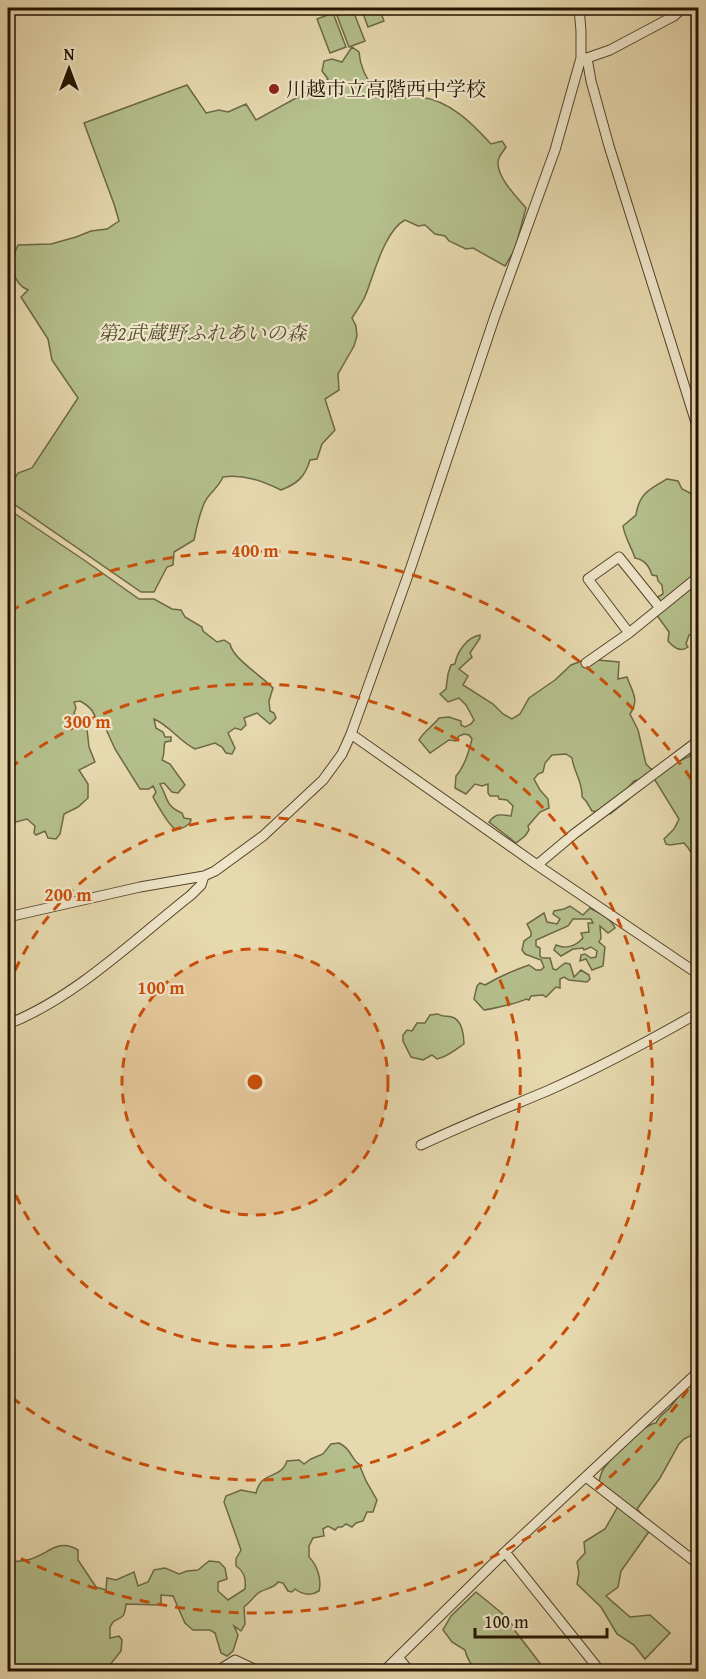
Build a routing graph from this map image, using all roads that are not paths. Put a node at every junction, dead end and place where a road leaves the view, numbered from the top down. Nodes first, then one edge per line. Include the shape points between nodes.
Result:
1 (579, 8) edge
2 (683, 8) edge
3 (584, 58) junction
4 (699, 429) edge
5 (699, 577) edge
6 (660, 608) junction
7 (629, 633) junction
8 (586, 663) dead end
9 (351, 734) junction
10 (699, 741) edge
11 (537, 865) junction
12 (204, 876) junction
13 (8, 917) edge
14 (699, 974) edge
15 (699, 1013) edge
16 (8, 1024) edge
17 (421, 1145) dead end
18 (699, 1372) edge
19 (586, 1477) junction
20 (505, 1552) junction
21 (699, 1564) edge
22 (398, 1657) junction
23 (216, 1671) edge
24 (253, 1671) edge
25 (383, 1671) edge
26 (410, 1671) edge
27 (602, 1671) edge

1 - 3 street
2 - 3 street via 610,50
3 - 4 street
3 - 9 street
5 - 6 street
6 - 7 street
6 - 7 street via 619,557 588,579
7 - 8 street
9 - 11 street
9 - 12 street via 323,780 263,836
10 - 11 street
11 - 14 street
12 - 13 street
12 - 16 street via 191,895 101,966 46,1005
15 - 17 street via 549,1090
18 - 19 street
19 - 20 street
19 - 21 street
20 - 22 street
20 - 27 street
22 - 25 street
22 - 26 street
23 - 24 street via 234,1660

